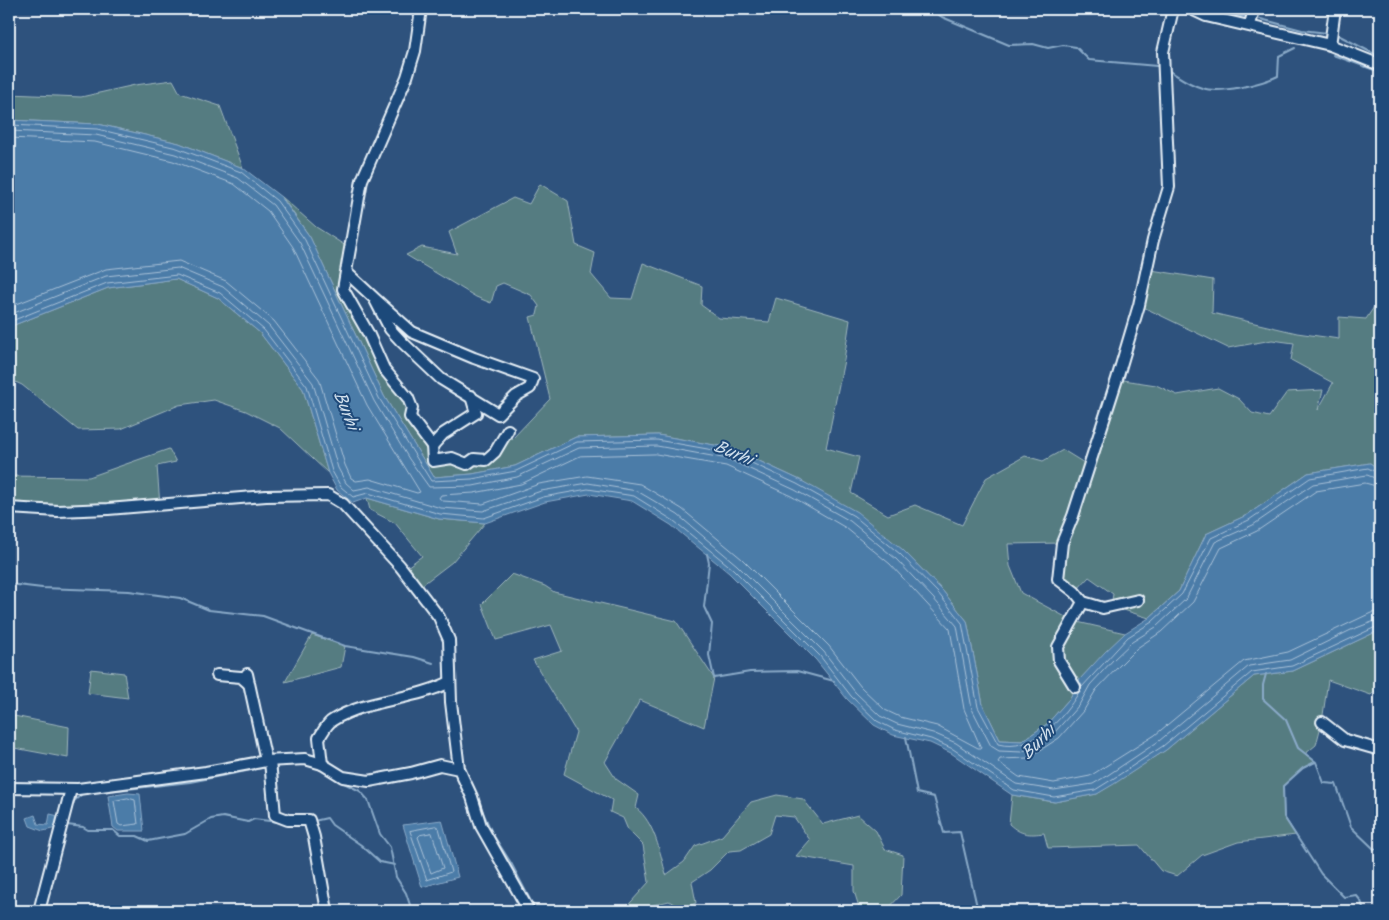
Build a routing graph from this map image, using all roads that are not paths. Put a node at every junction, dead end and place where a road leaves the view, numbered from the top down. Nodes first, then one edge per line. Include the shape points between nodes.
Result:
1 (421, 9) edge
2 (1173, 9) edge
3 (1191, 9) edge
4 (1254, 9) edge
5 (1335, 9) edge
6 (1250, 25) junction
7 (1330, 45) junction
8 (1380, 65) edge
9 (347, 273) junction
10 (374, 298) junction
11 (471, 396) junction
12 (508, 430) dead end
13 (432, 446) junction
14 (9, 508) edge
15 (1138, 600) dead end
16 (1083, 602) junction
17 (217, 674) dead end
18 (450, 682) junction
19 (1075, 687) dead end
20 (1322, 722) dead end
21 (1380, 750) edge
22 (268, 761) junction
23 (322, 764) junction
24 (459, 769) junction
25 (9, 788) edge
26 (71, 789) junction
27 (39, 911) edge
28 (327, 911) edge
29 (529, 911) edge

1 - 9 street via 415,51 407,77 362,180
2 - 16 street via 1163,52 1169,187 1117,379 1062,542 1058,579
3 - 6 street via 1206,16
4 - 6 street
5 - 7 street
6 - 7 street
7 - 8 street
9 - 10 street
9 - 13 street via 343,289 384,369 408,398 412,408 410,417
10 - 11 street via 390,329 402,342 441,379
10 - 11 street via 412,332 533,379 530,388 516,396 498,414
11 - 13 street via 476,413 443,434
12 - 13 street via 495,452 486,460 474,459 467,464 452,458 433,461
14 - 18 street via 58,511 266,496 328,496 358,517 434,609 449,640
15 - 16 street via 1103,608
16 - 19 street via 1058,647 1059,661
17 - 22 street via 248,679
18 - 23 street via 434,690 360,709 332,720 319,738
18 - 24 street
20 - 21 street via 1345,740
22 - 23 street via 305,759
22 - 26 street
22 - 28 street via 275,815 288,820 309,820
23 - 24 street via 343,777 369,781 440,765
24 - 29 street via 482,826
25 - 26 street
26 - 27 street

